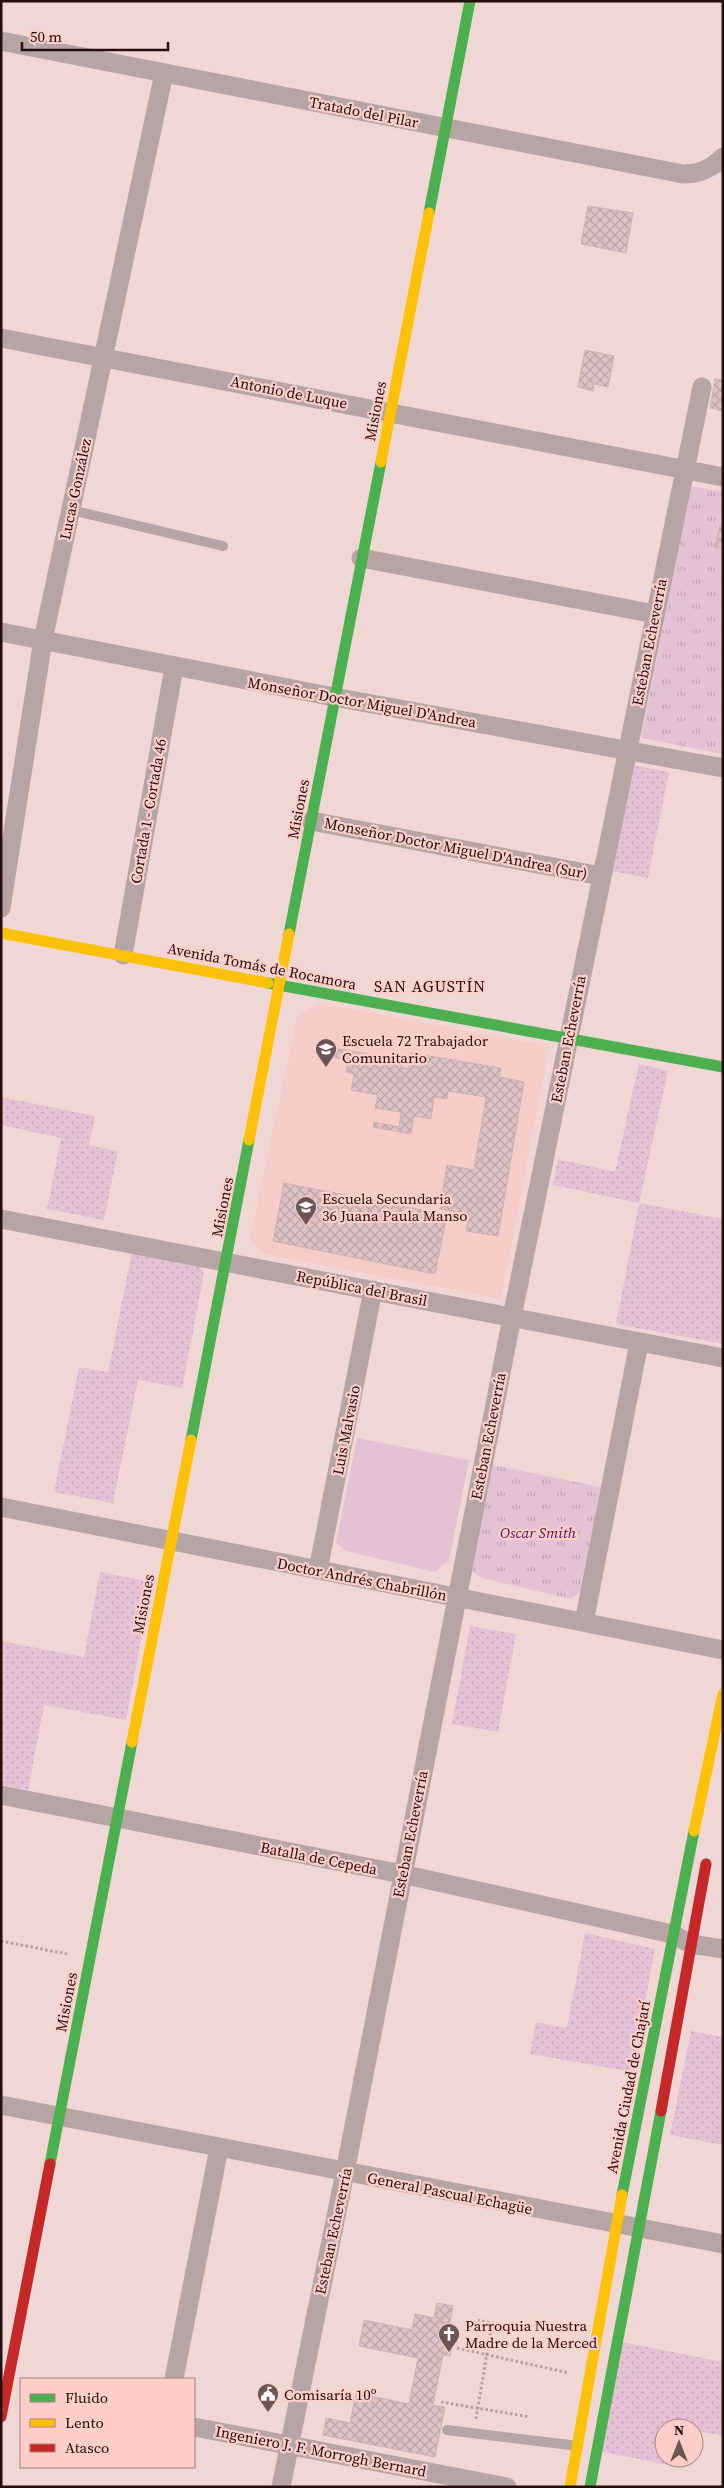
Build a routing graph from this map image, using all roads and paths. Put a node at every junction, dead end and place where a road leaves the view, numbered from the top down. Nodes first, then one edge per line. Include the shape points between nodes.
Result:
1 (470, 1) edge
2 (1, 41) edge
3 (164, 73) junction
4 (445, 128) junction
5 (723, 157) edge
6 (1, 338) edge
7 (103, 356) junction
8 (702, 387) dead end
9 (390, 412) junction
10 (684, 469) junction
11 (723, 477) edge
12 (70, 510) junction
13 (223, 546) dead end
14 (361, 558) junction
15 (655, 614) junction
16 (1, 632) edge
17 (43, 640) junction
18 (174, 667) junction
19 (334, 698) junction
20 (628, 750) junction
21 (723, 768) edge
22 (311, 820) junction
23 (601, 876) junction
24 (1, 908) edge
25 (1, 933) edge
26 (123, 955) junction
27 (279, 984) junction
28 (568, 1040) junction
29 (723, 1066) edge
30 (1, 1219) edge
31 (227, 1261) junction
32 (373, 1290) junction
33 (512, 1317) junction
34 (639, 1343) junction
35 (723, 1358) edge
36 (1, 1507) edge
37 (171, 1542) junction
38 (318, 1570) junction
39 (456, 1597) junction
40 (584, 1622) junction
41 (723, 1650) edge
42 (723, 1694) edge
43 (1, 1795) edge
44 (116, 1818) junction
45 (709, 1849) dead end
46 (402, 1874) junction
47 (672, 1934) junction
48 (1, 1941) edge
49 (691, 1944) junction
50 (723, 1949) edge
51 (90, 1958) junction
52 (1, 2105) edge
53 (59, 2116) junction
54 (219, 2148) junction
55 (345, 2172) junction
56 (616, 2225) junction
57 (640, 2230) junction
58 (723, 2244) edge
59 (478, 2320) dead end
60 (457, 2348) dead end
61 (487, 2354) junction
62 (174, 2378) edge
63 (592, 2378) junction
64 (14, 2389) edge
65 (441, 2402) dead end
66 (478, 2408) junction
67 (1, 2417) edge
68 (530, 2417) dead end
69 (195, 2427) edge
70 (447, 2430) dead end
71 (474, 2433) junction
72 (289, 2445) junction
73 (578, 2446) junction
74 (281, 2487) edge
75 (507, 2487) edge
76 (570, 2487) edge
77 (590, 2487) edge

1 - 4 street, Misiones
2 - 3 street, Tratado del Pilar
3 - 4 street, Tratado del Pilar
3 - 7 street, Lucas González
4 - 5 street, Tratado del Pilar via 683,174 699,174
4 - 9 street, Misiones
6 - 7 street, Antonio de Luque
7 - 9 street, Antonio de Luque
7 - 12 street, Lucas González
8 - 10 street, Esteban Echeverría
9 - 10 street, Antonio de Luque
9 - 14 street, Misiones
10 - 11 street, Antonio de Luque
10 - 15 street, Esteban Echeverría
12 - 13 lane
12 - 17 street, Lucas González
14 - 15 street
14 - 19 street, Misiones
15 - 20 street, Esteban Echeverría
16 - 17 street, Monseñor Doctor Miguel D'Andrea
17 - 18 street, Monseñor Doctor Miguel D'Andrea
17 - 24 street, Lucas González
18 - 19 street, Monseñor Doctor Miguel D'Andrea
18 - 26 street, Cortada 1 - Cortada 46
19 - 20 street, Monseñor Doctor Miguel D'Andrea
19 - 22 street, Misiones
20 - 21 street, Monseñor Doctor Miguel D'Andrea
20 - 23 street, Esteban Echeverría
22 - 23 street, Monseñor Doctor Miguel D'Andrea (Sur)
22 - 27 street, Misiones
23 - 28 street, Esteban Echeverría
25 - 26 street, Avenida Tomás de Rocamora
26 - 27 street, Avenida Tomás de Rocamora
27 - 28 street, Avenida Tomás de Rocamora
27 - 31 street, Misiones
28 - 29 street, Avenida Tomás de Rocamora
28 - 33 street, Esteban Echeverría
30 - 31 street, República del Brasil
31 - 32 street, República del Brasil
31 - 37 street, Misiones
32 - 33 street, República del Brasil
32 - 38 street, Luis Malvasio
33 - 34 street, República del Brasil
33 - 39 street, Esteban Echeverría
34 - 35 street, República del Brasil
34 - 40 street
36 - 37 street, Doctor Andrés Chabrillón
37 - 38 street, Doctor Andrés Chabrillón
37 - 44 street, Misiones
38 - 39 street, Doctor Andrés Chabrillón
39 - 40 street, Doctor Andrés Chabrillón
39 - 46 street, Esteban Echeverría
40 - 41 street, Doctor Andrés Chabrillón
42 - 47 street, Avenida Ciudad de Chajarí
43 - 44 street, Batalla de Cepeda
44 - 46 street, Batalla de Cepeda
44 - 51 street, Misiones
45 - 49 street
46 - 47 street, Batalla de Cepeda
46 - 55 street, Esteban Echeverría
47 - 49 street, Batalla de Cepeda
47 - 56 street, Avenida Ciudad de Chajarí
48 - 51 path
49 - 50 street, Batalla de Cepeda
49 - 57 street
51 - 53 street, Misiones
52 - 53 street, General Pascual Echagüe
53 - 54 street, General Pascual Echagüe
53 - 64 street, Misiones
54 - 55 street, General Pascual Echagüe
54 - 62 street
55 - 56 street, General Pascual Echagüe
55 - 72 street, Esteban Echeverría
56 - 57 street, General Pascual Echagüe
56 - 63 street, Avenida Ciudad de Chajarí
57 - 58 street, General Pascual Echagüe
57 - 77 street
59 - 61 path via 492,2323
60 - 61 path
61 - 63 path
61 - 66 path
63 - 73 street, Avenida Ciudad de Chajarí
64 - 67 street, Misiones
65 - 66 path
66 - 68 path
66 - 71 path
69 - 72 street, Ingeniero J. F. Morrogh Bernard
70 - 71 lane
71 - 73 lane
72 - 74 street, Esteban Echeverría
72 - 75 street, Ingeniero J. F. Morrogh Bernard
73 - 76 street, Avenida Ciudad de Chajarí

